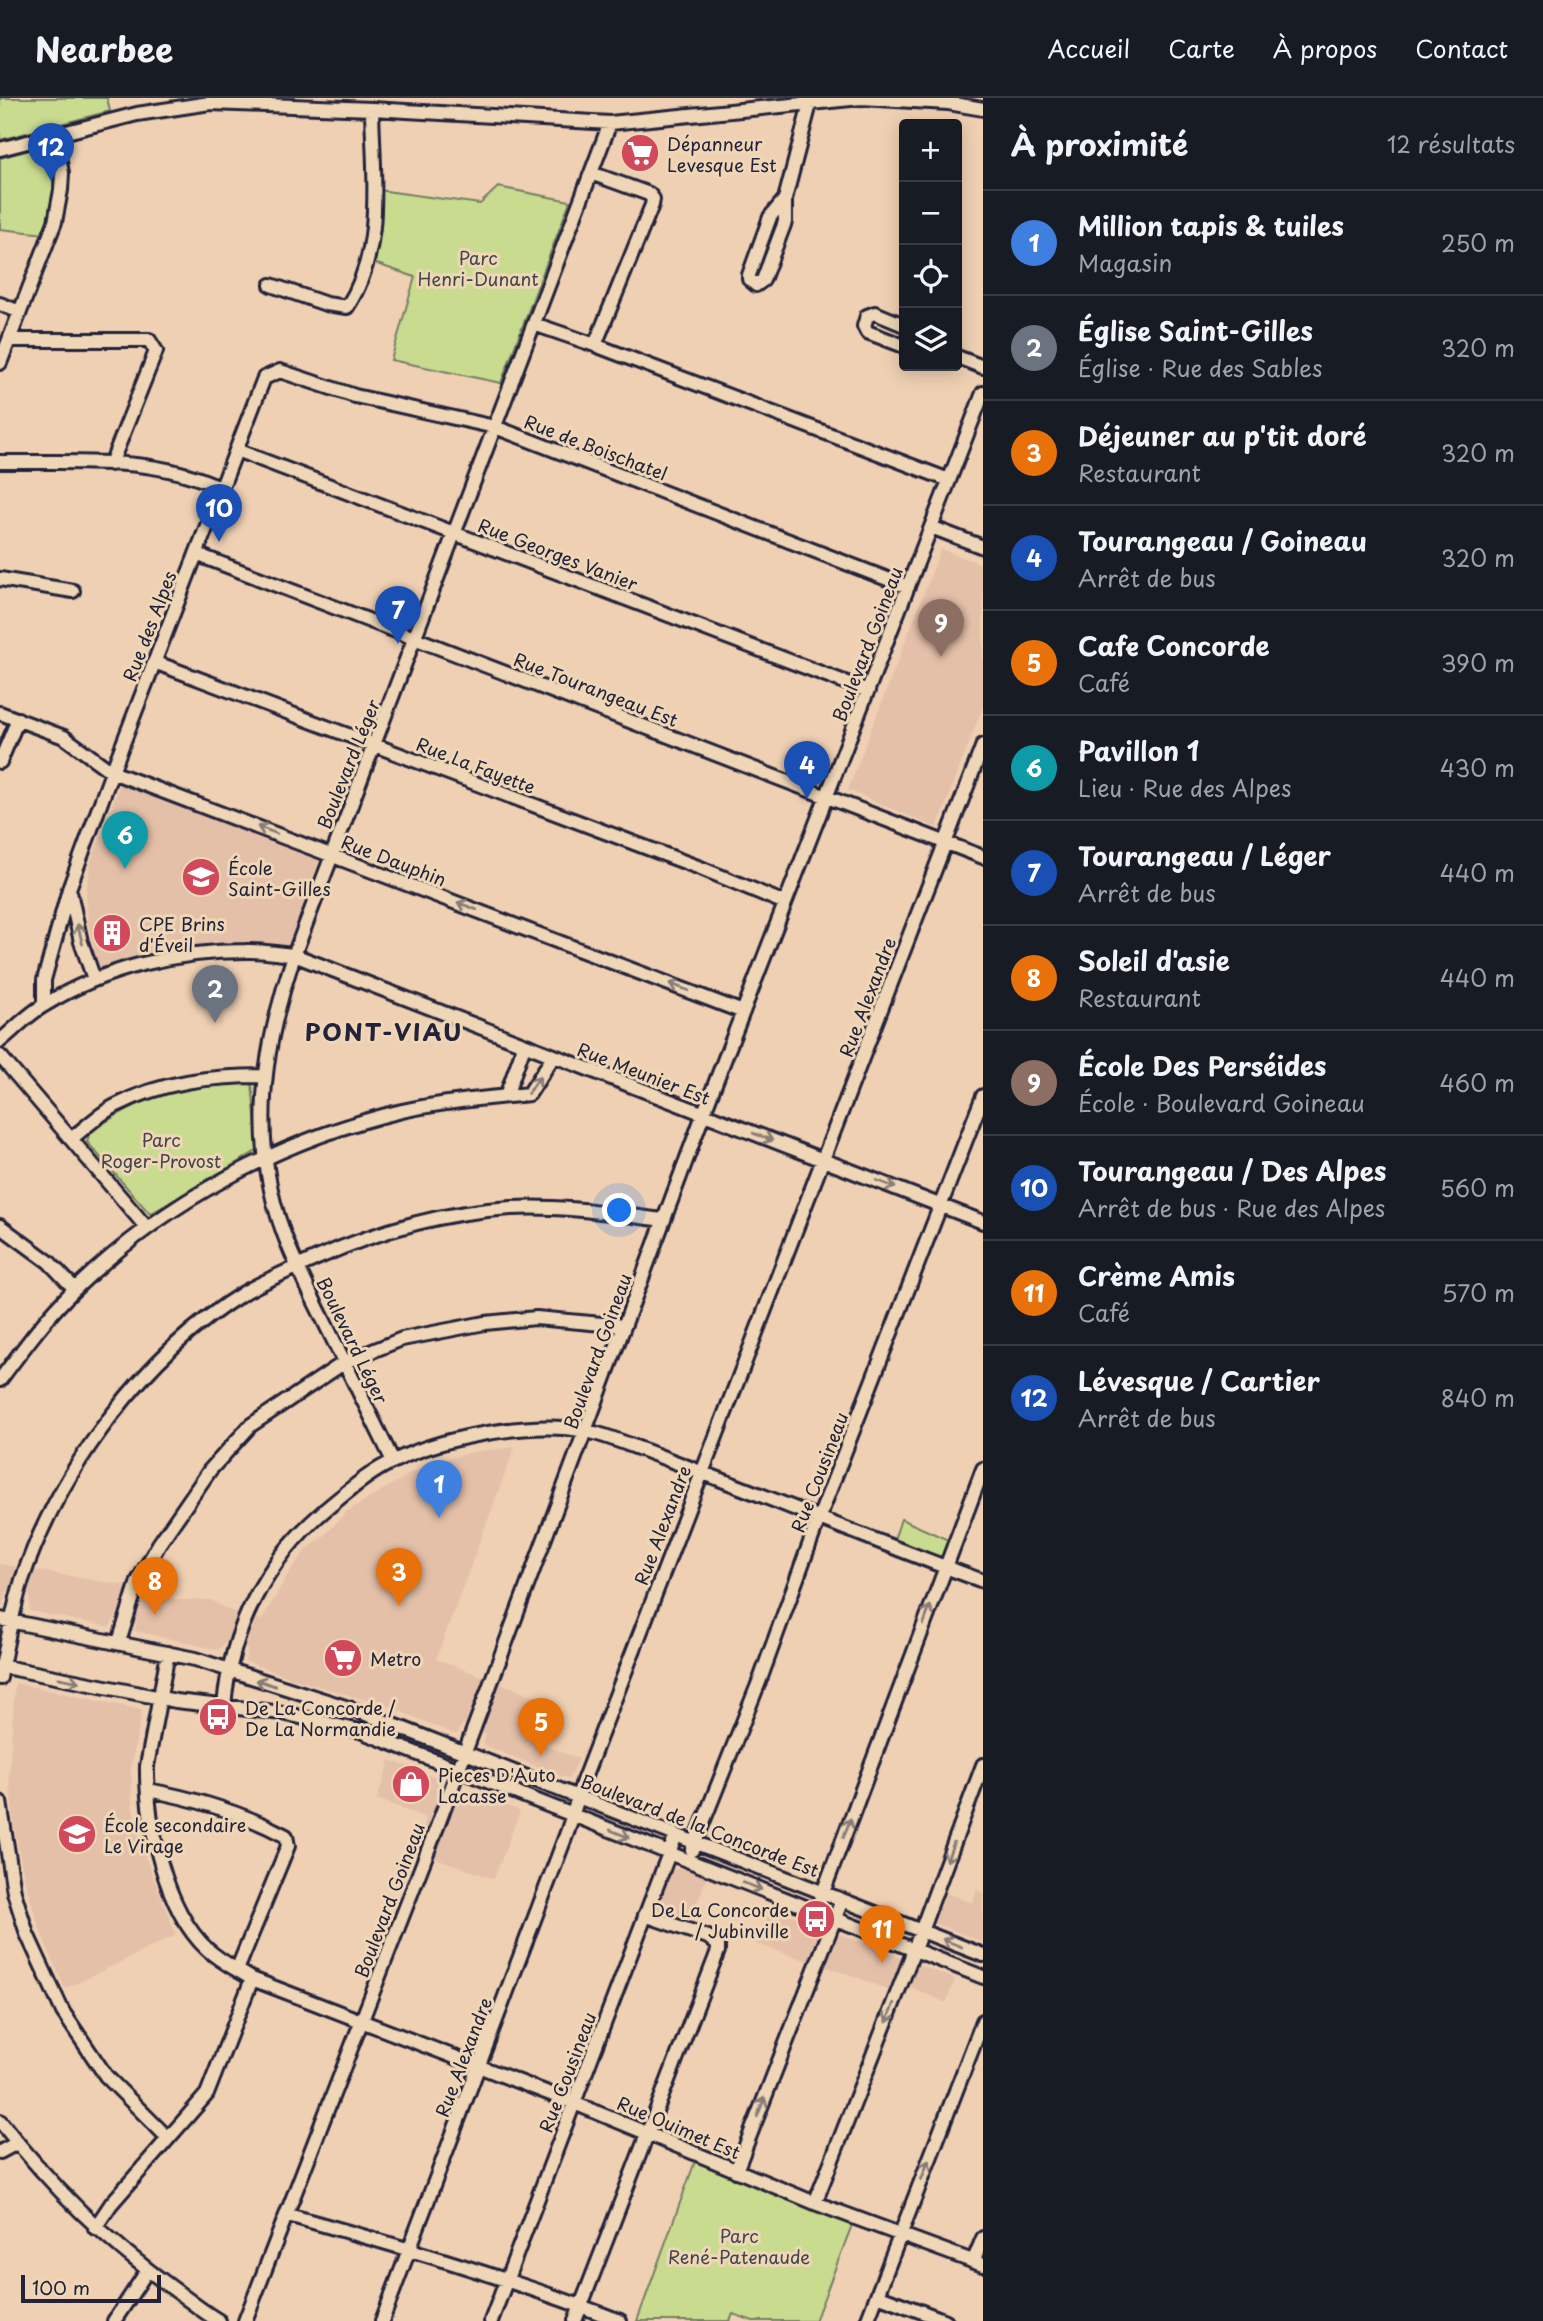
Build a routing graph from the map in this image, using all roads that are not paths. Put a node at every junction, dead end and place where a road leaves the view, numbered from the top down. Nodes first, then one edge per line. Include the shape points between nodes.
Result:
1 (810, 104) junction
2 (372, 109) junction
3 (983, 109) edge
4 (610, 123) junction
5 (55, 135) junction
6 (0, 149) edge
7 (592, 173) junction
8 (785, 199) junction
9 (271, 285) dead end
10 (0, 304) edge
11 (20, 312) junction
12 (899, 323) edge
13 (534, 324) junction
14 (9, 340) junction
15 (899, 344) edge
16 (595, 345) junction
17 (962, 359) edge
18 (0, 363) edge
19 (983, 367) edge
20 (264, 378) joint
21 (983, 393) edge
22 (495, 427) junction
23 (236, 450) junction
24 (0, 461) edge
25 (111, 464) junction
26 (949, 480) junction
27 (221, 488) junction
28 (931, 527) junction
29 (455, 534) junction
30 (983, 547) edge
31 (196, 554) junction
32 (0, 579) edge
33 (908, 587) junction
34 (73, 592) dead end
35 (415, 639) junction
36 (154, 662) junction
37 (868, 691) junction
38 (0, 713) edge
39 (18, 719) junction
40 (375, 746) junction
41 (983, 746) edge
42 (0, 762) edge
43 (112, 772) junction
44 (827, 797) junction
45 (946, 843) junction
46 (331, 855) junction
47 (983, 857) edge
48 (69, 889) junction
49 (785, 904) junction
50 (294, 955) junction
51 (93, 979) junction
52 (44, 1004) junction
53 (743, 1012) junction
54 (0, 1041) edge
55 (524, 1046) junction
56 (0, 1056) edge
57 (553, 1057) junction
58 (265, 1076) junction
59 (506, 1096) junction
60 (983, 1096) edge
61 (704, 1115) junction
62 (71, 1139) junction
63 (267, 1158) junction
64 (822, 1160) junction
65 (940, 1205) junction
66 (664, 1220) junction
67 (983, 1222) edge
68 (0, 1226) edge
69 (147, 1228) junction
70 (297, 1267) junction
71 (75, 1289) junction
72 (624, 1326) junction
73 (5, 1363) edge
74 (345, 1363) junction
75 (0, 1380) edge
76 (586, 1431) junction
77 (393, 1461) junction
78 (983, 1469) edge
79 (701, 1472) junction
80 (819, 1518) junction
81 (945, 1567) junction
82 (983, 1581) edge
83 (5, 1620) edge
84 (119, 1642) junction
85 (168, 1653) junction
86 (1, 1670) edge
87 (229, 1670) junction
88 (159, 1698) junction
89 (224, 1707) junction
90 (464, 1752) junction
91 (983, 1765) edge
92 (458, 1770) junction
93 (148, 1790) junction
94 (578, 1796) junction
95 (0, 1802) edge
96 (573, 1815) junction
97 (676, 1835) junction
98 (695, 1842) junction
99 (668, 1853) junction
100 (688, 1861) junction
101 (823, 1892) junction
102 (842, 1900) junction
103 (816, 1911) junction
104 (645, 1915) junction
105 (834, 1918) junction
106 (921, 1930) junction
107 (914, 1950) junction
108 (983, 1955) edge
109 (237, 1970) junction
110 (983, 1977) edge
111 (252, 1979) junction
112 (361, 2021) junction
113 (983, 2021) edge
114 (478, 2066) junction
115 (574, 2103) junction
116 (0, 2121) edge
117 (648, 2133) junction
118 (167, 2138) junction
119 (17, 2143) junction
120 (0, 2152) edge
121 (736, 2171) junction
122 (815, 2203) junction
123 (288, 2215) junction
124 (95, 2228) junction
125 (901, 2234) junction
126 (983, 2238) edge
127 (409, 2248) junction
128 (978, 2264) edge
129 (148, 2271) junction
130 (506, 2281) junction
131 (877, 2295) junction
132 (580, 2305) junction
133 (114, 2321) edge
134 (219, 2321) edge
135 (245, 2321) edge
136 (382, 2321) edge
137 (491, 2321) edge
138 (575, 2321) edge
139 (620, 2321) edge
140 (867, 2321) edge
141 (946, 2321) edge

1 - 3 street via 883,99
1 - 4 street
1 - 8 street
2 - 4 street
2 - 5 street via 210,103 148,112
2 - 9 street via 371,246 356,294 347,307
4 - 7 street, Boulevard Léger
5 - 6 street
5 - 11 street via 62,173 55,222
7 - 13 street, Boulevard Léger
7 - 16 street via 653,199
8 - 8 street via 770,217 749,275 756,285 763,280 785,222
10 - 11 street
11 - 14 street
12 - 15 street via 875,313 867,316 864,326 867,332
13 - 16 street
13 - 22 street, Boulevard Léger
14 - 18 street
14 - 25 street via 149,340 156,351
16 - 26 street
17 - 19 street
20 - 22 street, Rue de Boischatel via 280,371 355,396
20 - 23 street, Rue des Alpes
21 - 26 street, Boulevard Goineau
22 - 29 street, Boulevard Léger
22 - 33 street, Rue de Boischatel
23 - 27 street, Rue des Alpes
23 - 29 street, Rue Georges Vanier
24 - 25 street
25 - 27 street via 176,470
26 - 28 street, Boulevard Goineau
27 - 31 street, Rue des Alpes
28 - 30 street
28 - 33 street, Boulevard Goineau
29 - 35 street, Boulevard Léger
29 - 37 street, Rue Georges Vanier
31 - 35 street, Rue Tourangeau Est
31 - 36 street, Rue des Alpes
32 - 34 street
33 - 37 street, Boulevard Goineau
35 - 40 street, Boulevard Léger
35 - 44 street, Rue Tourangeau Est
36 - 40 street, Rue La Fayette
36 - 43 street, Rue des Alpes
37 - 44 street, Boulevard Goineau
38 - 39 street, Rue Dauphin
39 - 42 street
39 - 43 street, Rue Dauphin via 64,737
40 - 46 street, Boulevard Léger
40 - 49 street, Rue La Fayette
41 - 45 street, Rue Alexandre
46 -> 43 street, Rue Dauphin
43 - 48 street, Rue des Alpes
44 - 45 street, Rue Tourangeau Est
44 - 49 street, Boulevard Goineau
45 - 47 street, Rue Tourangeau Est
45 - 64 street, Rue Alexandre
46 - 50 street, Boulevard Léger
53 -> 46 street, Rue Dauphin
51 -> 48 street
48 - 52 street, Rue des Alpes via 44,980
49 - 53 street, Boulevard Goineau
50 - 51 street, Rue Meunier Est via 248,950 197,953
50 - 55 street, Rue Meunier Est
50 - 58 street, Boulevard Léger via 271,1035
51 - 52 street, Rue Meunier Est
52 - 54 street, Rue Meunier Est
53 - 61 street, Boulevard Goineau
55 - 57 street, Rue Meunier Est
55 - 59 street
56 - 62 street
59 -> 57 street via 529,1094
57 - 61 street, Rue Meunier Est
58 - 62 street via 219,1076 148,1092 113,1107
58 - 63 street, Boulevard Léger
59 - 63 street via 366,1120
60 - 65 street, Rue Cousineau
61 -> 64 street, Rue Meunier Est
61 - 66 street, Boulevard Goineau
62 - 69 street
63 - 69 street via 204,1190
63 - 70 street, Boulevard Léger via 270,1189
64 -> 65 street, Rue Meunier Est
64 - 79 street, Rue Alexandre
65 - 67 street, Rue Meunier Est
65 - 80 street, Rue Cousineau
66 - 70 street via 556,1208 444,1216 357,1241
66 - 72 street, Boulevard Goineau
68 - 71 street via 49,1262
69 - 71 street
70 - 74 street, Boulevard Léger
70 - 83 street via 246,1292 209,1318 157,1363 120,1404 93,1439 43,1529
71 - 73 street
72 - 74 street via 536,1318 485,1323 402,1339
72 - 76 street, Boulevard Goineau
73 - 75 street
74 - 77 street, Boulevard Léger
74 - 84 street via 251,1424 209,1470 138,1581
76 - 77 street via 550,1428 470,1436
76 - 79 street
76 - 90 street, Boulevard Goineau
77 - 87 street via 340,1498 282,1554 259,1587
78 - 81 street
79 - 80 street
79 - 94 street, Rue Alexandre
80 - 81 street
80 - 98 street, Rue Cousineau
81 - 82 street
101 -> 81 street
83 - 84 street, Boulevard de la Concorde Est
83 - 86 street
84 - 85 street, Boulevard de la Concorde Est
85 - 87 street, Boulevard de la Concorde Est
85 - 88 street, Rue Ouimet Est
86 -> 88 street, Boulevard de la Concorde Est
87 - 89 street
90 -> 87 street, Boulevard de la Concorde Est via 366,1714
88 - 89 street, Boulevard de la Concorde Est
88 - 93 street, Rue Ouimet Est via 149,1751
89 - 92 street, Boulevard de la Concorde Est via 330,1723
90 - 92 street, Boulevard Goineau
90 - 94 street, Boulevard de la Concorde Est
91 -> 106 street
92 - 96 street, Boulevard de la Concorde Est
92 - 112 street, Boulevard Goineau
93 - 109 street, Rue Ouimet Est via 157,1848 179,1911 204,1947
93 - 109 street via 207,1804 286,1836 288,1846
94 - 96 street, Rue Alexandre
94 - 97 street, Boulevard de la Concorde Est
95 - 118 street via 14,1892 27,1934 63,2012 106,2076
96 -> 99 street, Boulevard de la Concorde Est
96 - 114 street, Rue Alexandre
97 - 98 street, Boulevard de la Concorde Est
97 - 99 street, Rue Cousineau
98 - 100 street, Rue Cousineau
98 - 101 street, Boulevard de la Concorde Est
99 - 100 street, Boulevard de la Concorde Est
99 - 104 street, Rue Cousineau
100 -> 103 street, Boulevard de la Concorde Est
101 - 102 street, Boulevard de la Concorde Est
101 - 103 street
102 - 105 street
102 - 106 street, Boulevard de la Concorde Est
103 - 105 street, Boulevard de la Concorde Est
104 - 115 street, Rue Cousineau
104 - 117 street via 708,1937 718,1945
105 - 107 street, Boulevard de la Concorde Est
121 -> 105 street
106 - 107 street
108 -> 106 street, Boulevard de la Concorde Est
107 - 110 street, Boulevard de la Concorde Est
107 -> 122 street
109 - 111 street, Rue Ouimet Est
111 - 112 street, Rue Ouimet Est
111 - 118 street via 207,2094
112 - 114 street, Rue Ouimet Est
112 - 123 street, Boulevard Goineau
125 -> 113 street
114 - 115 street, Rue Ouimet Est
114 - 127 street, Rue Alexandre
115 - 117 street, Rue Ouimet Est
115 - 130 street, Rue Cousineau
116 - 119 street
117 - 121 street, Rue Ouimet Est
117 - 132 street
118 - 124 street
119 - 120 street
119 - 124 street
121 - 122 street, Rue Ouimet Est
122 - 125 street, Rue Ouimet Est
123 - 127 street
123 - 135 street, Boulevard Goineau
124 - 129 street
125 - 128 street, Rue Ouimet Est
125 - 131 street
126 - 128 street
127 - 130 street
127 - 136 street, Rue Alexandre
129 - 133 street
129 - 134 street
130 - 132 street
130 - 137 street, Rue Cousineau
131 - 140 street
131 - 141 street
132 - 138 street
132 - 139 street

